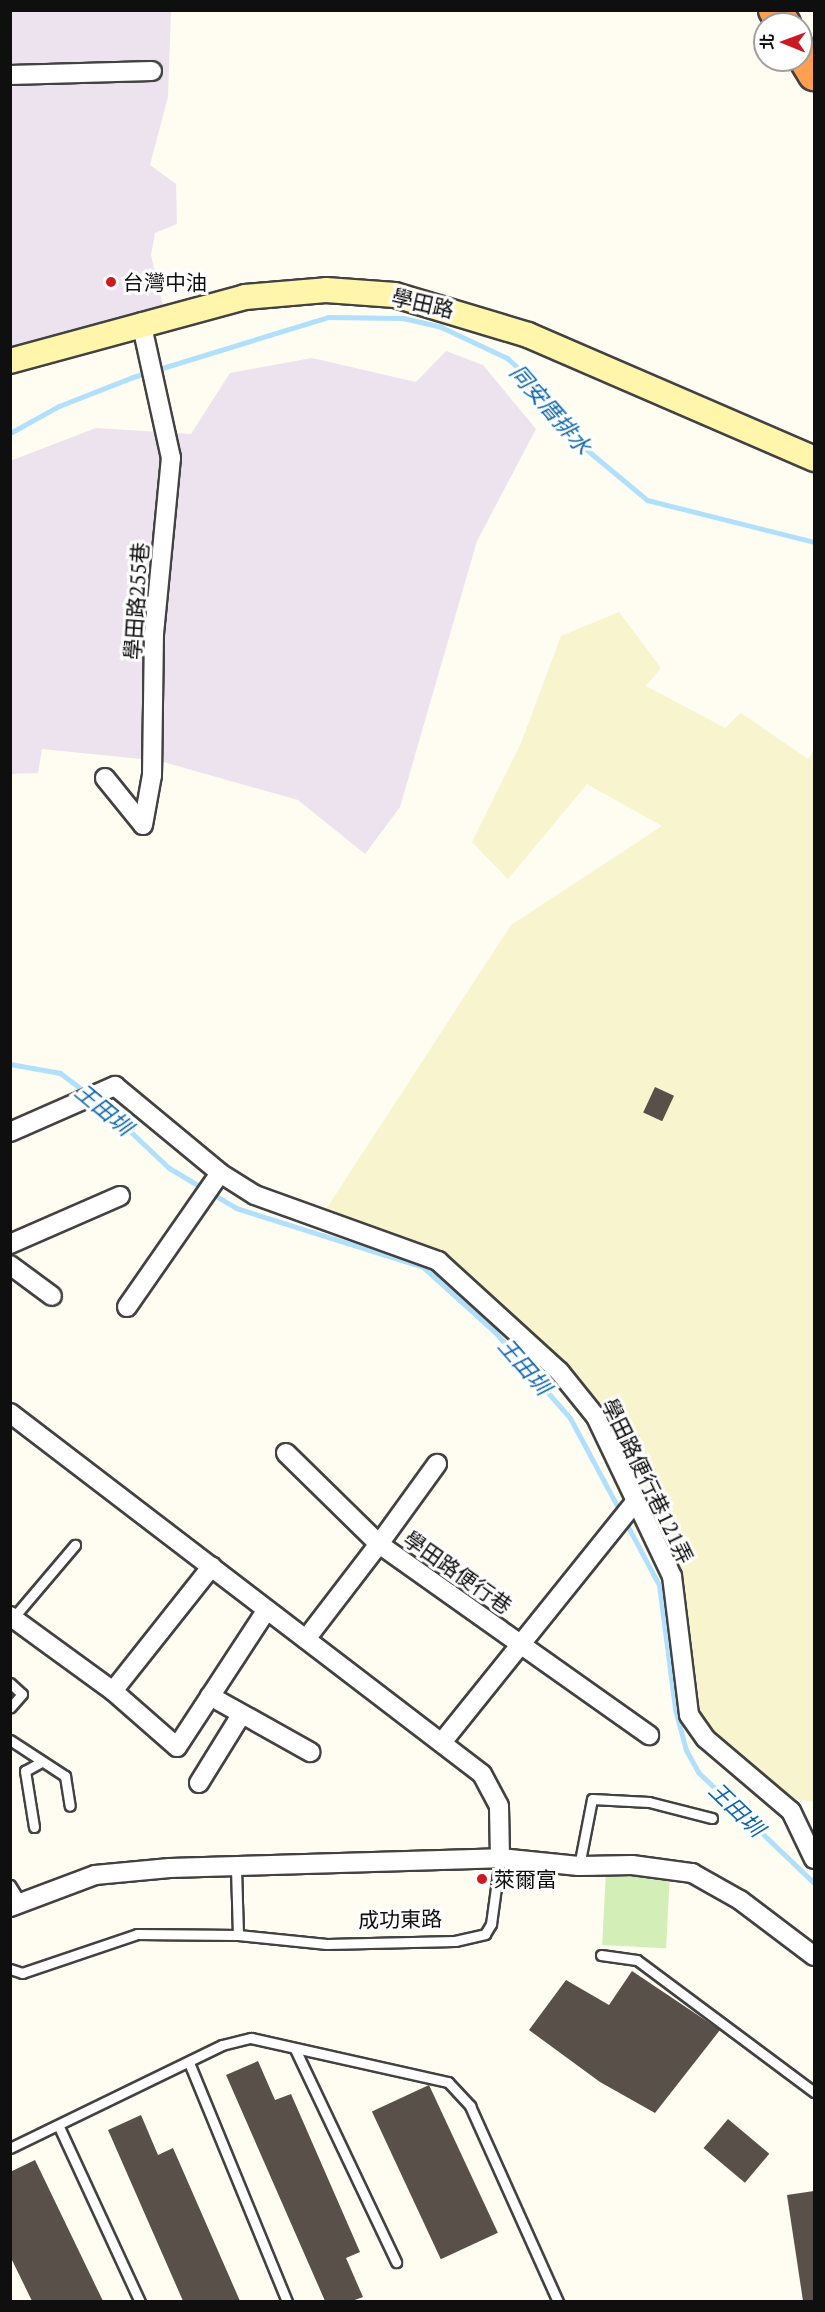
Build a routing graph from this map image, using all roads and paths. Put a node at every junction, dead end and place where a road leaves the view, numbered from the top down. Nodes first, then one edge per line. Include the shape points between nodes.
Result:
1 (152, 71) dead end
2 (10, 75) edge
3 (141, 322) junction
4 (10, 361) edge
5 (814, 459) edge
6 (105, 778) dead end
7 (10, 1132) edge
8 (220, 1173) junction
9 (120, 1196) dead end
10 (10, 1244) edge
11 (10, 1265) edge
12 (52, 1296) dead end
13 (127, 1307) dead end
14 (10, 1413) edge
15 (286, 1453) dead end
16 (437, 1464) dead end
17 (636, 1501) junction
18 (379, 1544) junction
19 (75, 1545) dead end
20 (212, 1566) junction
21 (266, 1611) junction
22 (12, 1617) edge
23 (306, 1639) junction
24 (521, 1644) junction
25 (10, 1683) edge
26 (113, 1691) junction
27 (210, 1696) junction
28 (10, 1708) edge
29 (241, 1715) junction
30 (649, 1735) dead end
31 (10, 1740) edge
32 (443, 1741) junction
33 (310, 1752) dead end
34 (40, 1762) junction
35 (199, 1784) dead end
36 (70, 1806) dead end
37 (712, 1818) dead end
38 (34, 1827) dead end
39 (500, 1857) junction
40 (814, 1860) edge
41 (579, 1866) junction
42 (236, 1868) junction
43 (10, 1885) edge
44 (15, 1904) edge
45 (238, 1935) junction
46 (601, 1955) dead end
47 (814, 1956) edge
48 (10, 1969) edge
49 (295, 2049) junction
50 (190, 2065) junction
51 (814, 2092) edge
52 (60, 2128) junction
53 (10, 2148) edge
54 (396, 2262) dead end
55 (140, 2301) edge
56 (287, 2301) edge
57 (558, 2301) edge

1 - 2 street
3 - 4 main road, 學田路
3 - 5 main road, 學田路 via 270,294 394,295 528,335
3 - 6 street, 學田路255巷 via 171,458 154,634 152,775 143,825
7 - 8 street, 學田路便行巷121弄 via 115,1086
8 - 13 street
8 - 17 street, 學田路便行巷121弄 via 255,1195 438,1261 559,1371 596,1417
9 - 10 street
11 - 12 street
14 - 20 street
15 - 18 street
16 - 18 street
17 - 24 street, 學田路便行巷
17 - 40 street, 學田路便行巷121弄 via 672,1575 689,1715 706,1739 791,1811
18 - 23 street, 學田路便行巷
18 - 24 street, 學田路便行巷
19 - 22 lane
20 - 21 street
20 - 26 street
21 - 23 street
21 - 27 street
22 - 26 street
23 - 32 street
24 - 30 street, 學田路便行巷
24 - 32 street, 學田路便行巷
25 - 28 lane via 22,1694
26 - 27 street via 177,1747
27 - 29 street
29 - 33 street
29 - 35 street
31 - 34 lane
32 - 39 street via 482,1774 499,1806
34 - 36 lane via 65,1776
34 - 38 lane via 25,1771
37 - 41 lane via 649,1802 592,1799
39 - 41 street
39 - 42 street
39 - 45 lane, 成功東路 via 491,1924 485,1934 455,1941 327,1944
41 - 47 street via 632,1865 692,1873 740,1899
42 - 44 street via 95,1875
42 - 45 lane
43 - 44 lane
45 - 48 lane, 成功東路 via 137,1934 22,1973
46 - 51 lane via 637,1960
49 - 50 lane via 251,2038 222,2045
49 - 54 lane
49 - 57 lane via 448,2082 470,2106
50 - 52 lane
50 - 56 lane
52 - 53 lane
52 - 55 lane

